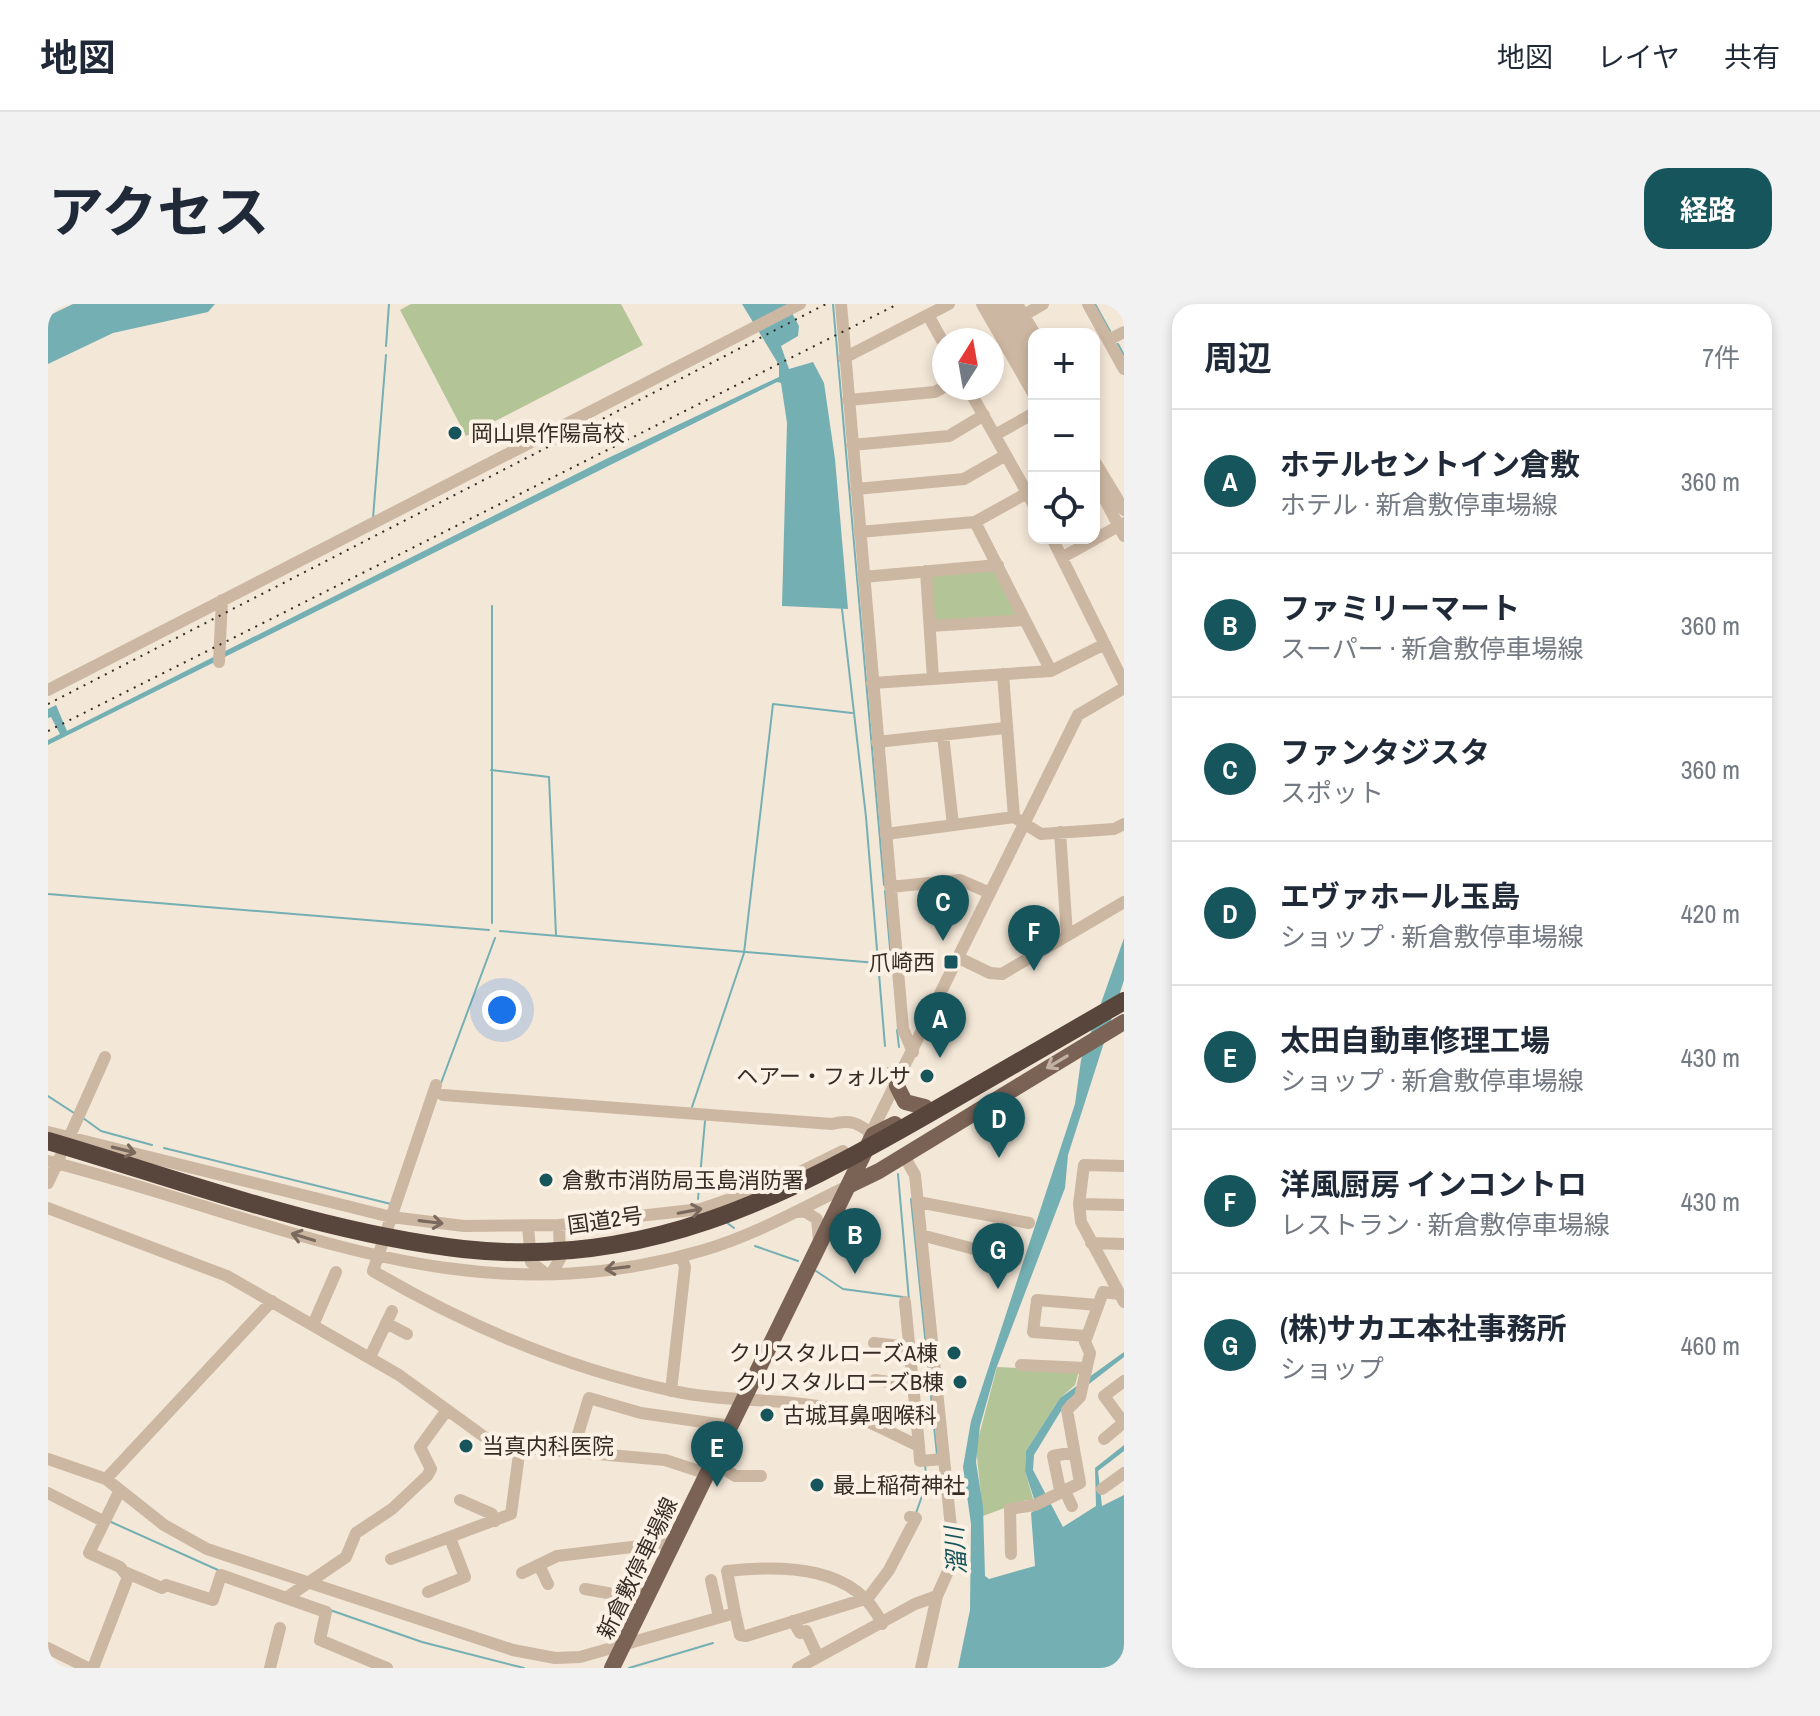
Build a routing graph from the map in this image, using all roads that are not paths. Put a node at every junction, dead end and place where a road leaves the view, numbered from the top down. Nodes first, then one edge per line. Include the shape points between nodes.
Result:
1 (841, 304) edge
2 (949, 304) edge
3 (982, 304) edge
4 (994, 304) edge
5 (1005, 304) edge
6 (1043, 304) edge
7 (1088, 304) edge
8 (796, 306) edge
9 (1020, 309) edge
10 (928, 315) junction
11 (935, 328) edge
12 (1031, 328) edge
13 (1124, 332) edge
14 (1108, 340) junction
15 (1028, 344) edge
16 (844, 358) junction
17 (1028, 365) edge
18 (1124, 369) edge
19 (1028, 384) edge
20 (932, 392) edge
21 (848, 400) junction
22 (975, 400) edge
23 (984, 415) junction
24 (1028, 416) edge
25 (995, 435) junction
26 (852, 445) junction
27 (1006, 455) junction
28 (1100, 470) edge
29 (856, 489) junction
30 (1100, 490) edge
31 (1028, 494) edge
32 (1028, 500) edge
33 (1124, 510) edge
34 (975, 522) junction
35 (1122, 528) edge
36 (859, 532) junction
37 (1055, 544) edge
38 (1063, 557) junction
39 (998, 565) junction
40 (926, 571) junction
41 (863, 577) junction
42 (222, 600) junction
43 (1025, 620) junction
44 (930, 626) junction
45 (1105, 644) junction
46 (219, 658) dead end
47 (1051, 671) junction
48 (1003, 674) junction
49 (933, 679) junction
50 (872, 683) junction
51 (1124, 685) edge
52 (48, 690) edge
53 (1005, 728) junction
54 (943, 735) junction
55 (877, 742) junction
56 (1020, 820) junction
57 (1124, 824) edge
58 (953, 825) junction
59 (1060, 832) junction
60 (886, 834) junction
61 (890, 887) junction
62 (990, 893) junction
63 (1124, 902) edge
64 (1067, 935) junction
65 (959, 958) junction
66 (1124, 992) edge
67 (1124, 1001) edge
68 (1124, 1022) edge
69 (913, 1052) junction
70 (105, 1057) dead end
71 (897, 1086) junction
72 (955, 1090) junction
73 (925, 1107) junction
74 (968, 1114) junction
75 (48, 1132) edge
76 (873, 1135) junction
77 (69, 1137) junction
78 (48, 1141) edge
79 (904, 1156) junction
80 (52, 1162) edge
81 (1124, 1166) edge
82 (48, 1183) edge
83 (848, 1186) junction
84 (274, 1188) junction
85 (918, 1202) junction
86 (1079, 1204) junction
87 (1124, 1205) edge
88 (48, 1208) edge
89 (394, 1209) junction
90 (797, 1212) junction
91 (257, 1223) junction
92 (1029, 1223) dead end
93 (559, 1225) junction
94 (528, 1226) junction
95 (921, 1235) junction
96 (819, 1241) junction
97 (1091, 1243) junction
98 (1124, 1244) edge
99 (681, 1256) junction
100 (378, 1258) junction
101 (1016, 1260) dead end
102 (336, 1272) dead end
103 (548, 1274) junction
104 (1122, 1298) edge
105 (272, 1301) junction
106 (905, 1302) dead end
107 (1098, 1305) junction
108 (392, 1311) dead end
109 (386, 1323) junction
110 (313, 1325) junction
111 (407, 1334) dead end
112 (1087, 1336) junction
113 (874, 1343) dead end
114 (909, 1347) junction
115 (370, 1357) junction
116 (1021, 1365) dead end
117 (1085, 1368) junction
118 (875, 1380) dead end
119 (1124, 1381) edge
120 (912, 1385) junction
121 (671, 1391) junction
122 (744, 1398) junction
123 (447, 1410) junction
124 (1124, 1423) edge
125 (731, 1426) junction
126 (1104, 1439) dead end
127 (520, 1447) junction
128 (573, 1451) junction
129 (1074, 1452) junction
130 (928, 1456) junction
131 (48, 1459) edge
132 (710, 1468) junction
133 (1124, 1473) edge
134 (761, 1476) dead end
135 (106, 1479) junction
136 (1062, 1489) junction
137 (1102, 1489) dead end
138 (120, 1490) junction
139 (48, 1493) edge
140 (460, 1500) dead end
141 (1072, 1506) dead end
142 (912, 1517) dead end
143 (103, 1521) junction
144 (495, 1521) junction
145 (450, 1538) junction
146 (673, 1542) junction
147 (1011, 1554) dead end
148 (391, 1559) dead end
149 (539, 1565) junction
150 (127, 1573) junction
151 (522, 1573) dead end
152 (711, 1580) dead end
153 (307, 1581) junction
154 (548, 1584) dead end
155 (585, 1589) dead end
156 (428, 1592) dead end
157 (649, 1594) junction
158 (287, 1596) junction
159 (866, 1596) junction
160 (931, 1598) junction
161 (735, 1613) junction
162 (719, 1617) junction
163 (793, 1621) junction
164 (882, 1624) junction
165 (280, 1628) dead end
166 (625, 1644) junction
167 (48, 1648) edge
168 (818, 1657) junction
169 (359, 1662) edge
170 (91, 1668) edge
171 (270, 1668) edge
172 (387, 1668) edge
173 (612, 1668) edge
174 (798, 1668) edge
175 (921, 1668) edge

1 - 16 street
2 - 10 street
3 - 19 street
4 - 17 street
5 - 15 street
6 - 9 street
7 - 14 street
8 - 42 street
9 - 12 street
10 - 11 street
10 - 16 street
13 - 14 street
14 - 18 street
16 - 21 street
20 - 21 street
21 - 26 street
22 - 23 street
23 - 25 street
23 - 26 street via 949,436
24 - 25 street
25 - 27 street
26 - 29 street
27 - 29 street via 964,479
27 - 31 street
28 - 33 street
29 - 36 street
30 - 35 street
32 - 34 street
34 - 36 street
34 - 39 street
35 - 38 street
36 - 41 street
37 - 38 street
38 - 45 street
39 - 40 street
39 - 43 street
40 - 41 street
40 - 44 street
41 - 50 street
42 - 46 street
42 - 52 street
43 - 44 street
43 - 47 street
44 - 49 street
45 - 47 street
45 - 51 street
47 - 48 street
48 - 49 street
48 - 53 street
49 - 50 street
50 - 55 street
51 - 56 street via 1078,715
53 - 54 street
53 - 56 street
54 - 55 street
54 - 58 street
55 - 60 street
56 - 58 street
56 - 59 street via 1041,834
56 - 62 street
57 - 59 street
58 - 60 street
59 - 64 street
60 - 61 street
61 - 62 street via 960,880
61 - 69 street via 903,1029
62 - 65 street
63 - 64 street
64 - 65 street via 1002,974
65 - 69 street
66 - 72 main road
67 - 78 highway, 国道2号, bridge via 800,1186 683,1231 606,1246 494,1251 410,1242
68 -> 74 main road
69 - 71 street
70 - 77 street
71 - 73 main road via 905,1102
71 - 76 street
72 - 73 main road
72 - 74 main road
73 - 76 main road
74 - 79 main road
75 - 77 street
76 - 79 main road
76 - 83 main road, 新倉敷停車場線
76 - 89 street via 845,1121 440,1090
93 -> 76 street via 672,1214 722,1203 780,1182
77 - 80 street
77 -> 84 street
79 - 83 main road
79 - 85 street via 914,1167
80 - 82 street
80 - 91 street
81 - 86 street via 1084,1165
83 - 90 street
83 - 96 main road, 新倉敷停車場線
84 - 89 street
84 - 91 street
85 - 92 street
85 - 95 street
86 - 87 street
86 - 97 street
88 - 105 street via 199,1264
89 -> 94 street via 464,1226
89 - 100 street
90 - 96 street via 817,1219
90 - 99 street
100 -> 91 street
93 - 94 street
93 - 103 street via 560,1259
94 - 103 street via 531,1262
95 - 101 street
95 - 130 street
96 - 122 main road, 新倉敷停車場線
97 - 98 street
97 - 104 street
99 -> 103 street
99 - 121 street via 685,1267
100 - 103 street via 444,1270
100 - 121 street via 373,1271 449,1312 587,1368
102 - 110 street
104 - 107 street via 1103,1292
105 - 110 street
105 - 135 street
106 - 114 street
107 - 112 street
107 - 112 street via 1037,1300 1033,1332
108 - 109 street
109 - 111 street
109 - 115 street
110 - 115 street
112 - 117 street via 1090,1353
113 - 114 street
114 - 120 street
115 - 123 street
116 - 117 street
117 - 129 street via 1067,1410
118 - 120 street
119 - 124 street via 1104,1396
120 - 130 street
121 - 122 street
122 - 125 main road, 新倉敷停車場線
122 - 130 street via 837,1410
123 - 127 street via 490,1441
123 - 153 street via 420,1447 431,1469 427,1476 356,1533 346,1557
124 - 126 street
125 - 128 street via 656,1416 589,1398
125 - 132 main road, 新倉敷停車場線
127 - 128 street
127 - 144 street via 511,1514
128 - 132 street
129 - 136 street via 1080,1483
129 - 136 street via 1053,1456
130 - 160 street via 953,1547 949,1569
131 - 135 street
132 - 134 street via 735,1476
132 - 146 main road, 新倉敷停車場線
133 - 137 street
135 - 138 street
136 - 141 street
136 - 147 street via 1048,1500 1010,1509
138 - 143 street
138 - 153 street via 192,1542
139 - 143 street
140 - 144 street via 492,1514
142 - 159 street via 895,1560
143 - 150 street via 89,1553
144 - 145 street
145 - 148 street
145 - 156 street via 465,1577
146 - 149 street via 557,1556
146 - 157 main road, 新倉敷停車場線
149 - 151 street
149 - 154 street
150 - 158 street via 213,1600 221,1575
150 - 170 street
152 - 162 street
153 - 158 street
153 - 166 street via 527,1653 568,1658
155 - 157 street
157 - 166 main road, 新倉敷停車場線
158 - 169 street via 326,1612 320,1640
159 - 161 street via 830,1576 778,1568 727,1571
159 - 163 street
159 - 164 street
160 - 164 street
160 - 175 street
161 - 162 street
161 - 163 street via 740,1635
162 - 166 street
163 - 168 street via 800,1633 806,1631
164 - 168 street
165 - 171 street
166 - 173 main road, 新倉敷停車場線
167 - 170 street
168 - 174 street
169 - 172 street

